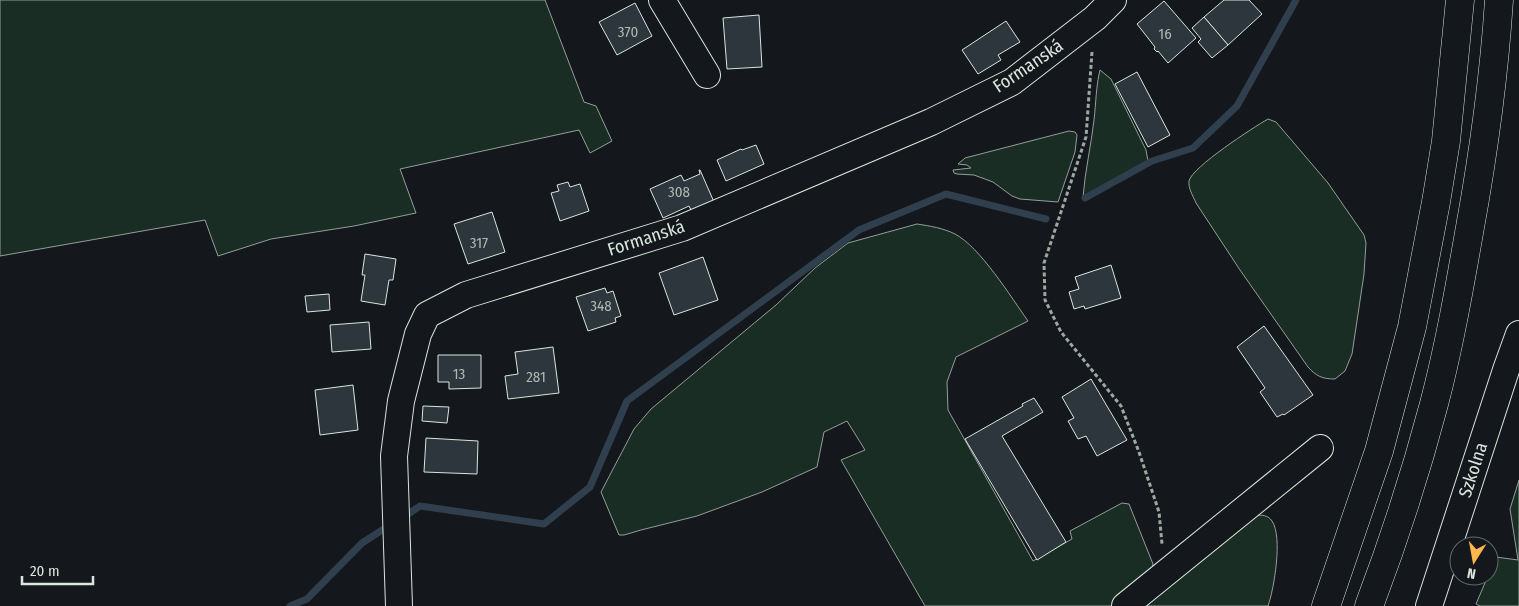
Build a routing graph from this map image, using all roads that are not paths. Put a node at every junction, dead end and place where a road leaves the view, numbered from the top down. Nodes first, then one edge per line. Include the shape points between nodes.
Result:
1 (662, 0) edge
2 (1113, 0) edge
3 (1460, 0) edge
4 (1499, 0) edge
5 (1090, 9) edge
6 (707, 75) dead end
7 (1519, 334) edge
8 (1320, 448) dead end
9 (398, 606) edge
10 (1125, 606) edge
11 (1326, 606) edge
12 (1370, 606) edge
13 (1429, 606) edge

1 - 6 street
2 - 5 street, Formanská
3 - 11 highway via 1446,141 1412,327 1379,450
4 - 12 highway via 1481,164 1452,325 1418,463
5 - 9 street, Formanská via 1012,82 931,122 682,228 466,295 428,315 418,334 401,401 394,456
7 - 13 street, Szkolna
8 - 10 street

